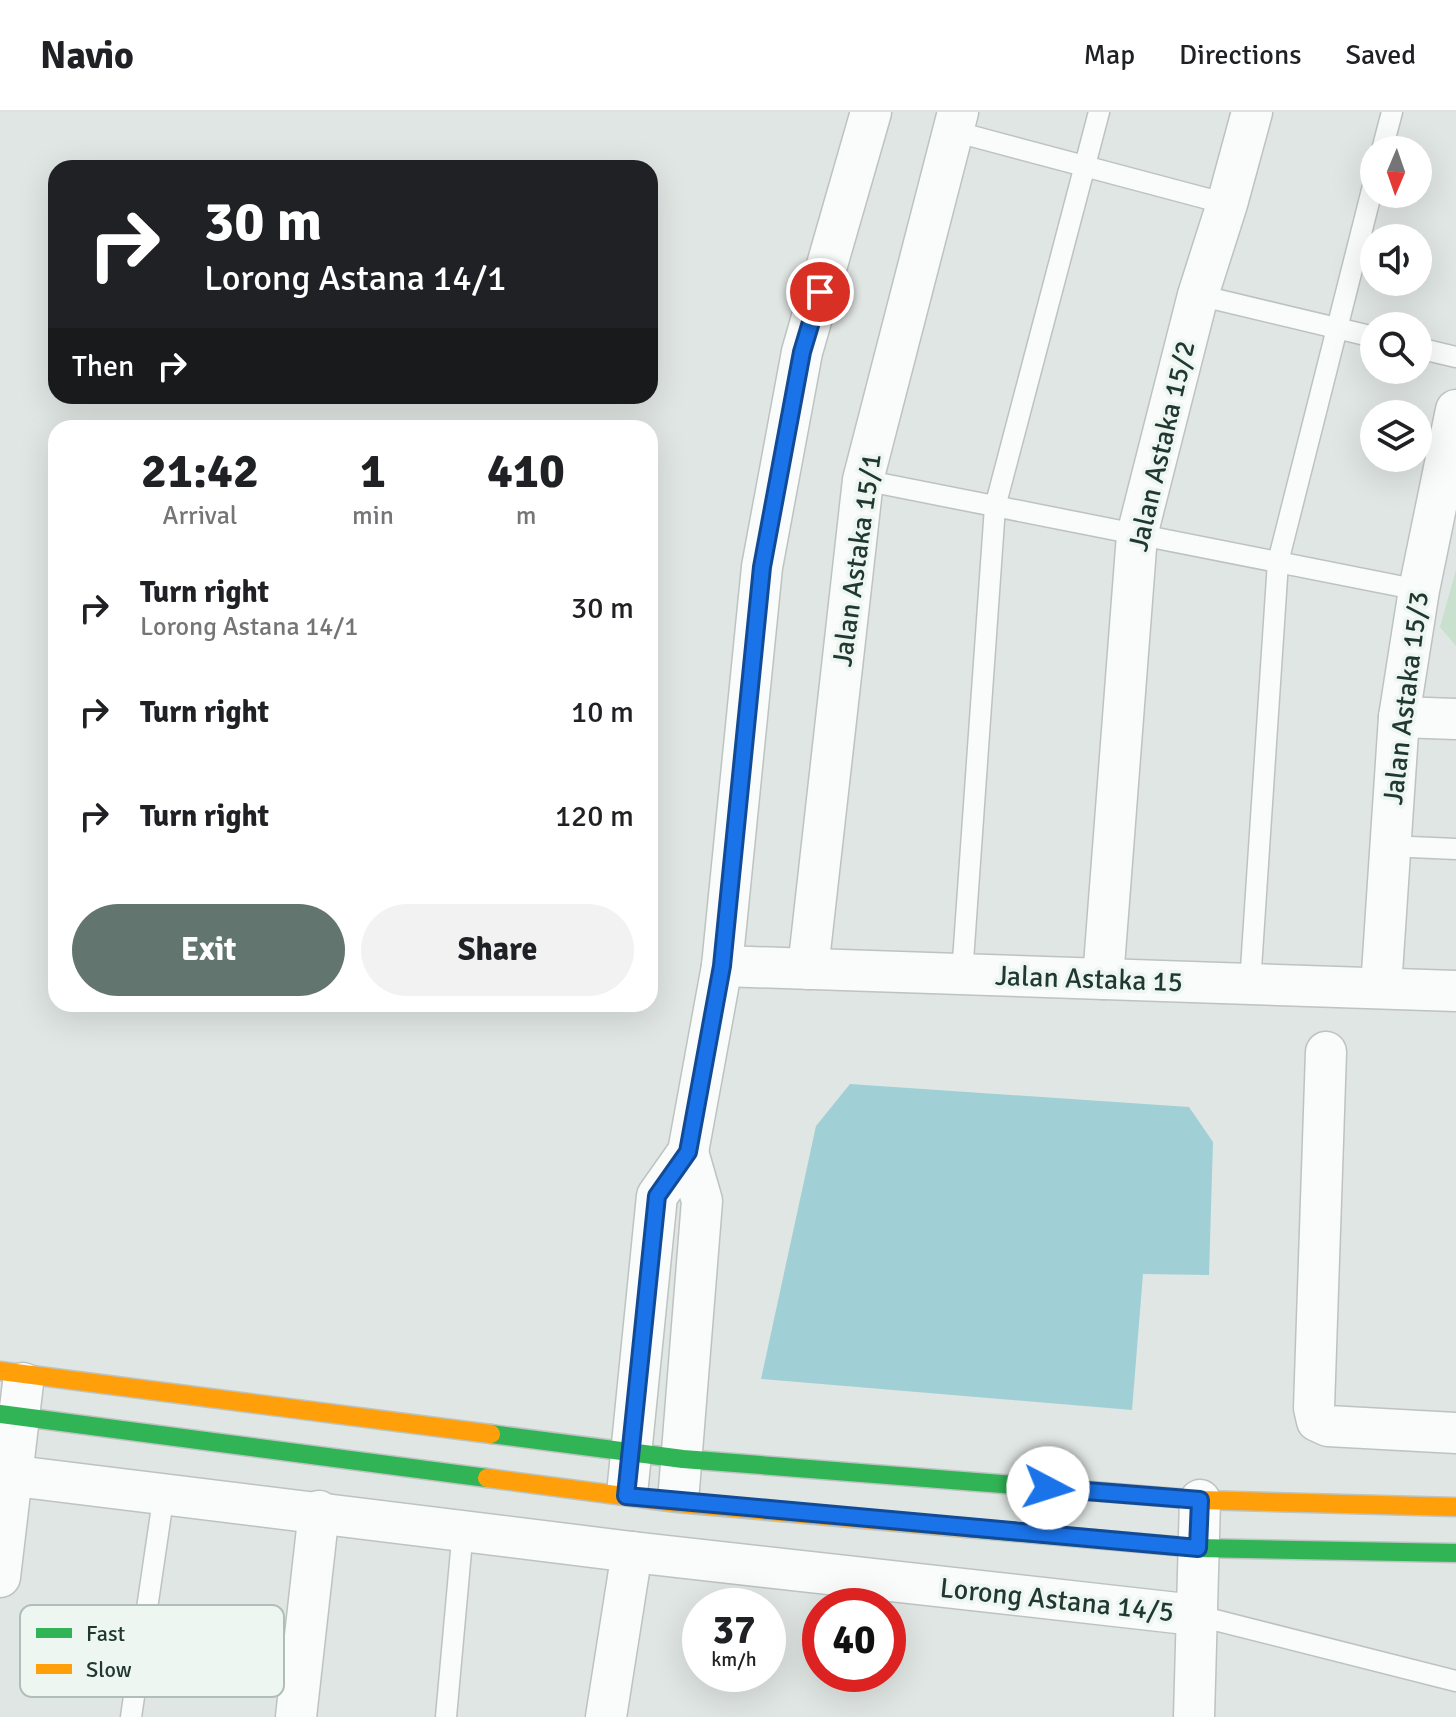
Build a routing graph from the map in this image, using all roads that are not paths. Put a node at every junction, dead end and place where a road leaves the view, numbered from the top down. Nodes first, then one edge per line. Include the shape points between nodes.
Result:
1 (871, 112) edge
2 (1099, 112) edge
3 (1252, 112) edge
4 (1392, 112) edge
5 (956, 121) edge
6 (1386, 136) edge
7 (1085, 166) junction
8 (1227, 204) junction
9 (1367, 208) edge
10 (1198, 295) junction
11 (1337, 328) junction
12 (1360, 334) edge
13 (1432, 351) edge
14 (1456, 357) edge
15 (1456, 410) edge
16 (863, 480) junction
17 (995, 507) junction
18 (1137, 535) junction
19 (1278, 562) junction
20 (1419, 590) junction
21 (1399, 717) junction
22 (1456, 719) edge
23 (1388, 846) junction
24 (1456, 849) edge
25 (722, 966) junction
26 (808, 969) junction
27 (962, 975) junction
28 (1103, 979) junction
29 (1250, 984) junction
30 (1381, 988) junction
31 (1456, 991) edge
32 (1326, 1052) dead end
33 (688, 1152) junction
34 (12, 1373) edge
35 (9, 1416) edge
36 (1456, 1433) edge
37 (632, 1452) junction
38 (683, 1459) junction
39 (6, 1475) edge
40 (164, 1493) junction
41 (626, 1496) junction
42 (1200, 1500) junction
43 (677, 1503) junction
44 (1456, 1507) edge
45 (319, 1511) junction
46 (463, 1529) junction
47 (1198, 1548) junction
48 (632, 1552) junction
49 (1456, 1553) edge
50 (0, 1577) edge
51 (148, 1605) edge
52 (1195, 1615) junction
53 (1456, 1681) edge
54 (134, 1697) edge
55 (131, 1717) edge
56 (296, 1717) edge
57 (446, 1717) edge
58 (606, 1717) edge
59 (1194, 1717) edge

1 - 25 street via 802,352 764,552
2 - 7 lane
3 - 8 street, Jalan Astaka 15/2
4 - 6 lane
5 - 7 lane
5 - 16 street, Jalan Astaka 15/1
7 - 8 lane
7 - 17 lane
8 - 10 street, Jalan Astaka 15/2
9 - 11 lane
10 - 11 lane
10 - 18 street, Jalan Astaka 15/2
11 - 12 lane
11 - 19 lane
13 - 14 lane
15 - 20 street, Jalan Astaka 15/3
16 - 17 lane
16 - 26 street, Jalan Astaka 15/1
17 - 18 lane
17 - 27 lane
18 - 19 lane
18 - 28 street, Jalan Astaka 15/2
19 - 20 lane
19 - 29 lane
20 - 21 street, Jalan Astaka 15/3
21 - 22 street
21 - 23 street, Jalan Astaka 15/3
23 - 24 lane
23 - 30 street, Jalan Astaka 15/3
25 - 26 street, Jalan Astaka 15
25 - 33 street
26 - 27 street, Jalan Astaka 15
27 - 28 street, Jalan Astaka 15
28 - 29 street, Jalan Astaka 15
29 - 30 street, Jalan Astaka 15
30 - 31 street, Jalan Astaka 15
32 - 36 street via 1317,1421 1328,1426
33 - 37 street via 657,1196
33 - 38 street via 702,1201
34 - 35 street
34 - 37 street
35 - 39 street
35 - 41 street
37 - 38 street
37 - 41 street
38 - 42 street
38 - 43 street
39 - 40 street, Lorong Astana 14/5
39 - 50 street
40 - 45 street, Lorong Astana 14/5
40 - 51 lane
41 - 43 street
42 - 44 street
42 - 47 street
43 - 47 street
45 - 46 street, Lorong Astana 14/5
45 - 56 street
46 - 48 street, Lorong Astana 14/5
46 - 57 lane
47 - 49 street
47 - 52 street
48 - 52 street, Lorong Astana 14/5
48 - 58 street
52 - 53 lane
52 - 59 street
54 - 55 lane

